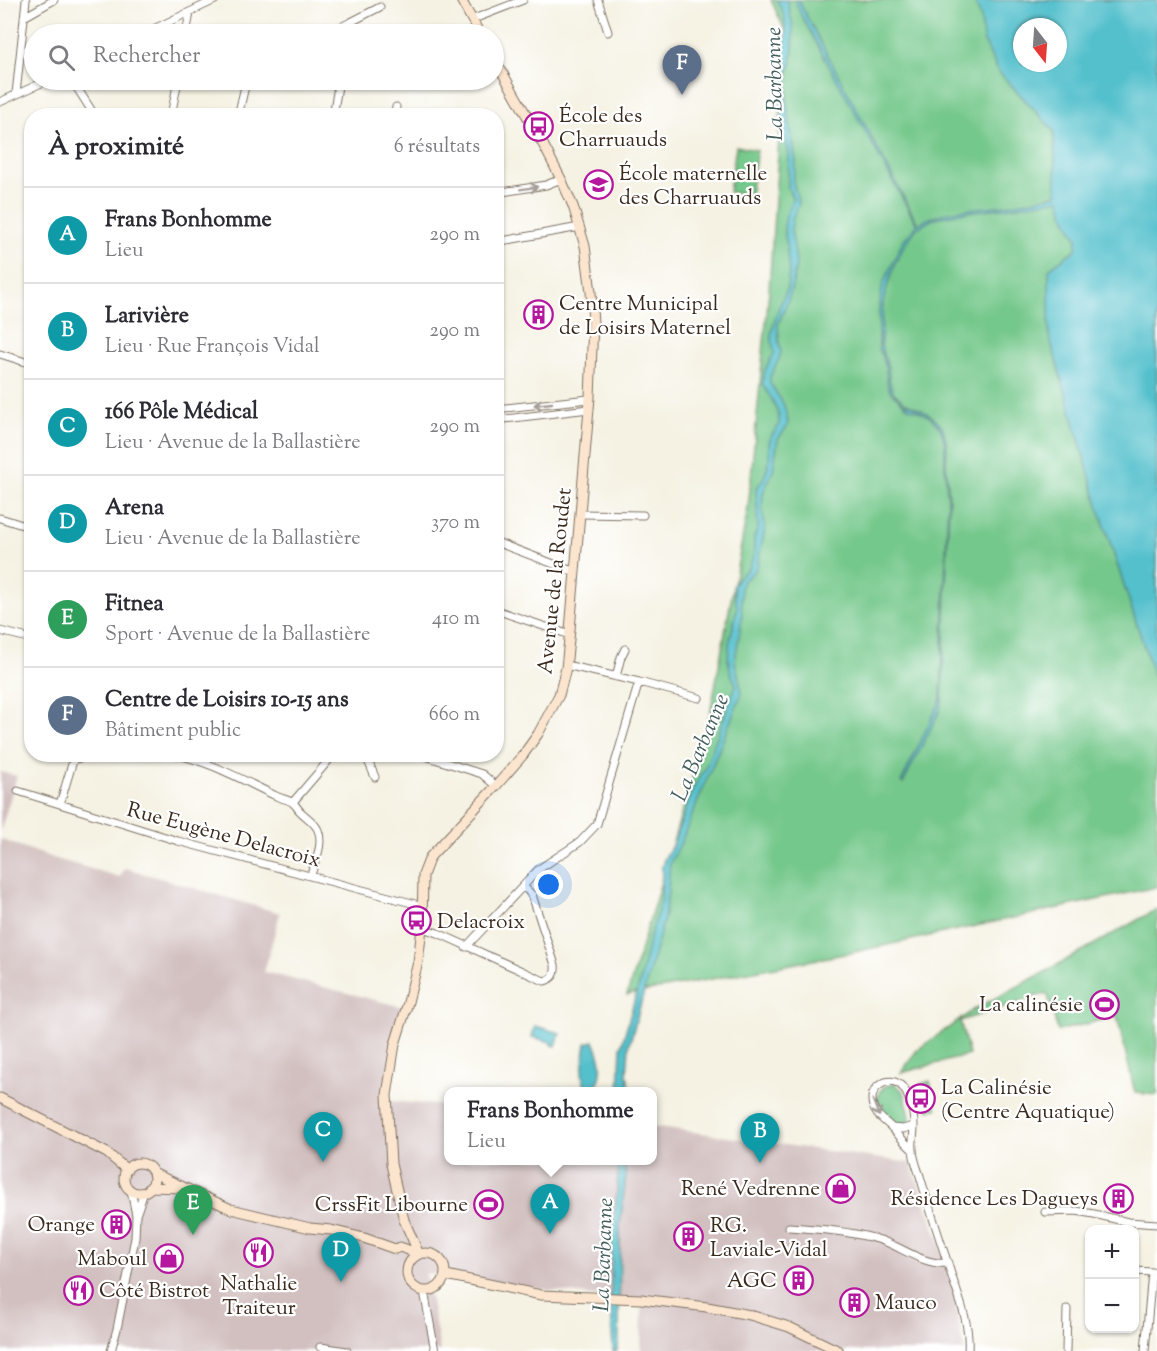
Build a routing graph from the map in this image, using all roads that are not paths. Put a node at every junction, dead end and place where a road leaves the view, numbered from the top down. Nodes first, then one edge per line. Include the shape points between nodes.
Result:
1 (26, 0) edge
2 (54, 0) edge
3 (215, 0) edge
4 (461, 0) edge
5 (523, 0) edge
6 (598, 0) edge
7 (380, 8) dead end
8 (190, 13) junction
9 (24, 17) junction
10 (471, 20) junction
11 (165, 24) edge
12 (188, 24) edge
13 (349, 24) edge
14 (474, 24) edge
15 (608, 32) dead end
16 (504, 76) edge
17 (25, 90) edge
18 (78, 90) edge
19 (176, 90) edge
20 (244, 90) edge
21 (337, 90) edge
22 (16, 94) junction
23 (0, 102) edge
24 (90, 108) edge
25 (173, 108) edge
26 (240, 108) edge
27 (334, 108) edge
28 (561, 179) junction
29 (504, 192) edge
30 (580, 228) junction
31 (504, 241) edge
32 (0, 354) edge
33 (24, 362) edge
34 (589, 404) junction
35 (504, 409) edge
36 (504, 419) edge
37 (580, 514) junction
38 (643, 515) dead end
39 (0, 518) edge
40 (24, 526) edge
41 (504, 545) edge
42 (575, 572) junction
43 (504, 613) edge
44 (0, 631) edge
45 (570, 634) junction
46 (24, 637) edge
47 (625, 649) dead end
48 (566, 665) junction
49 (616, 677) junction
50 (639, 682) junction
51 (699, 698) dead end
52 (73, 762) edge
53 (201, 762) edge
54 (327, 762) edge
55 (368, 762) edge
56 (448, 762) edge
57 (375, 777) dead end
58 (496, 786) junction
59 (18, 791) dead end
60 (293, 802) junction
61 (60, 804) junction
62 (310, 875) junction
63 (524, 886) junction
64 (423, 906) junction
65 (422, 928) junction
66 (466, 947) junction
67 (0, 1098) edge
68 (914, 1126) junction
69 (892, 1128) junction
70 (913, 1150) junction
71 (127, 1170) junction
72 (153, 1173) junction
73 (182, 1188) junction
74 (131, 1190) junction
75 (147, 1190) junction
76 (1045, 1212) dead end
77 (136, 1215) junction
78 (1157, 1224) edge
79 (789, 1227) dead end
80 (410, 1235) junction
81 (397, 1248) junction
82 (419, 1254) junction
83 (948, 1263) junction
84 (408, 1265) junction
85 (1139, 1271) edge
86 (1154, 1272) edge
87 (446, 1275) junction
88 (424, 1291) junction
89 (1067, 1309) dead end
90 (320, 1347) dead end
91 (111, 1351) edge
92 (347, 1351) edge
93 (435, 1351) edge
94 (839, 1351) edge
95 (968, 1351) edge
96 (1066, 1351) edge
97 (1145, 1351) edge

1 - 9 street
2 - 9 street
3 - 8 street
4 - 10 street
5 - 10 street
6 - 15 street
7 - 13 street
8 - 11 street
8 - 12 street
9 - 22 street
10 - 14 street
16 - 28 street, Avenue de la Roudet
17 - 22 street
18 - 24 street
19 - 25 street
20 - 26 street
21 - 27 street
22 - 23 street
29 -> 28 street
28 - 30 street, Avenue de la Roudet
30 - 31 street
30 - 34 street, Avenue de la Roudet via 593,323
32 - 33 street
34 -> 35 street
34 - 36 street
34 - 37 street, Avenue de la Roudet
37 - 38 street
37 - 42 street, Avenue de la Roudet
39 - 40 street
41 - 42 street
42 - 45 street, Avenue de la Roudet
43 - 45 street
44 - 46 street
45 - 48 street, Avenue de la Roudet
47 - 49 street
48 - 49 street
48 - 58 street, Avenue de la Roudet via 559,695 538,734
49 - 50 street
50 - 51 street
50 - 63 street via 597,824 580,842 539,869
52 - 61 street
53 - 60 street
54 - 60 street
55 - 57 street
56 - 58 street via 482,774
58 - 64 street, Avenue de la Roudet via 430,858 423,875
59 - 61 street, Rue Eugène Delacroix
60 - 62 street via 318,830 320,847
61 - 62 street, Rue Eugène Delacroix via 178,841
62 - 64 street, Rue Eugène Delacroix
63 - 66 street
63 - 66 street via 532,895 555,965 553,977 544,981
64 - 65 street, Avenue de la Roudet
65 - 66 street
65 - 80 street, Avenue de la Roudet via 418,962 395,1044 387,1095 391,1164
67 - 71 street via 107,1153
68 - 69 street
68 -> 69 street via 903,1087 886,1082 877,1087 872,1097 875,1111
68 - 70 street
69 - 70 street
70 - 83 street
71 - 72 street via 141,1163
71 - 74 street via 124,1181
72 - 73 street
72 - 75 street
73 - 75 street
73 - 81 street via 231,1209
74 - 75 street
74 - 77 street
75 - 77 street
76 - 78 street via 1076,1211
77 - 91 street via 133,1250
79 - 83 street via 858,1234 935,1263
80 - 81 street
80 - 82 street, Avenue de la Roudet
81 - 82 street
81 - 84 street
82 - 84 street
82 - 87 street via 430,1252 441,1258
83 - 95 street via 965,1318
84 - 88 street via 412,1286
85 - 86 street
86 - 97 street
87 - 88 street via 434,1290
87 - 94 street via 541,1295 641,1299 750,1315 789,1327
88 - 93 street
89 - 96 street
90 - 92 street

